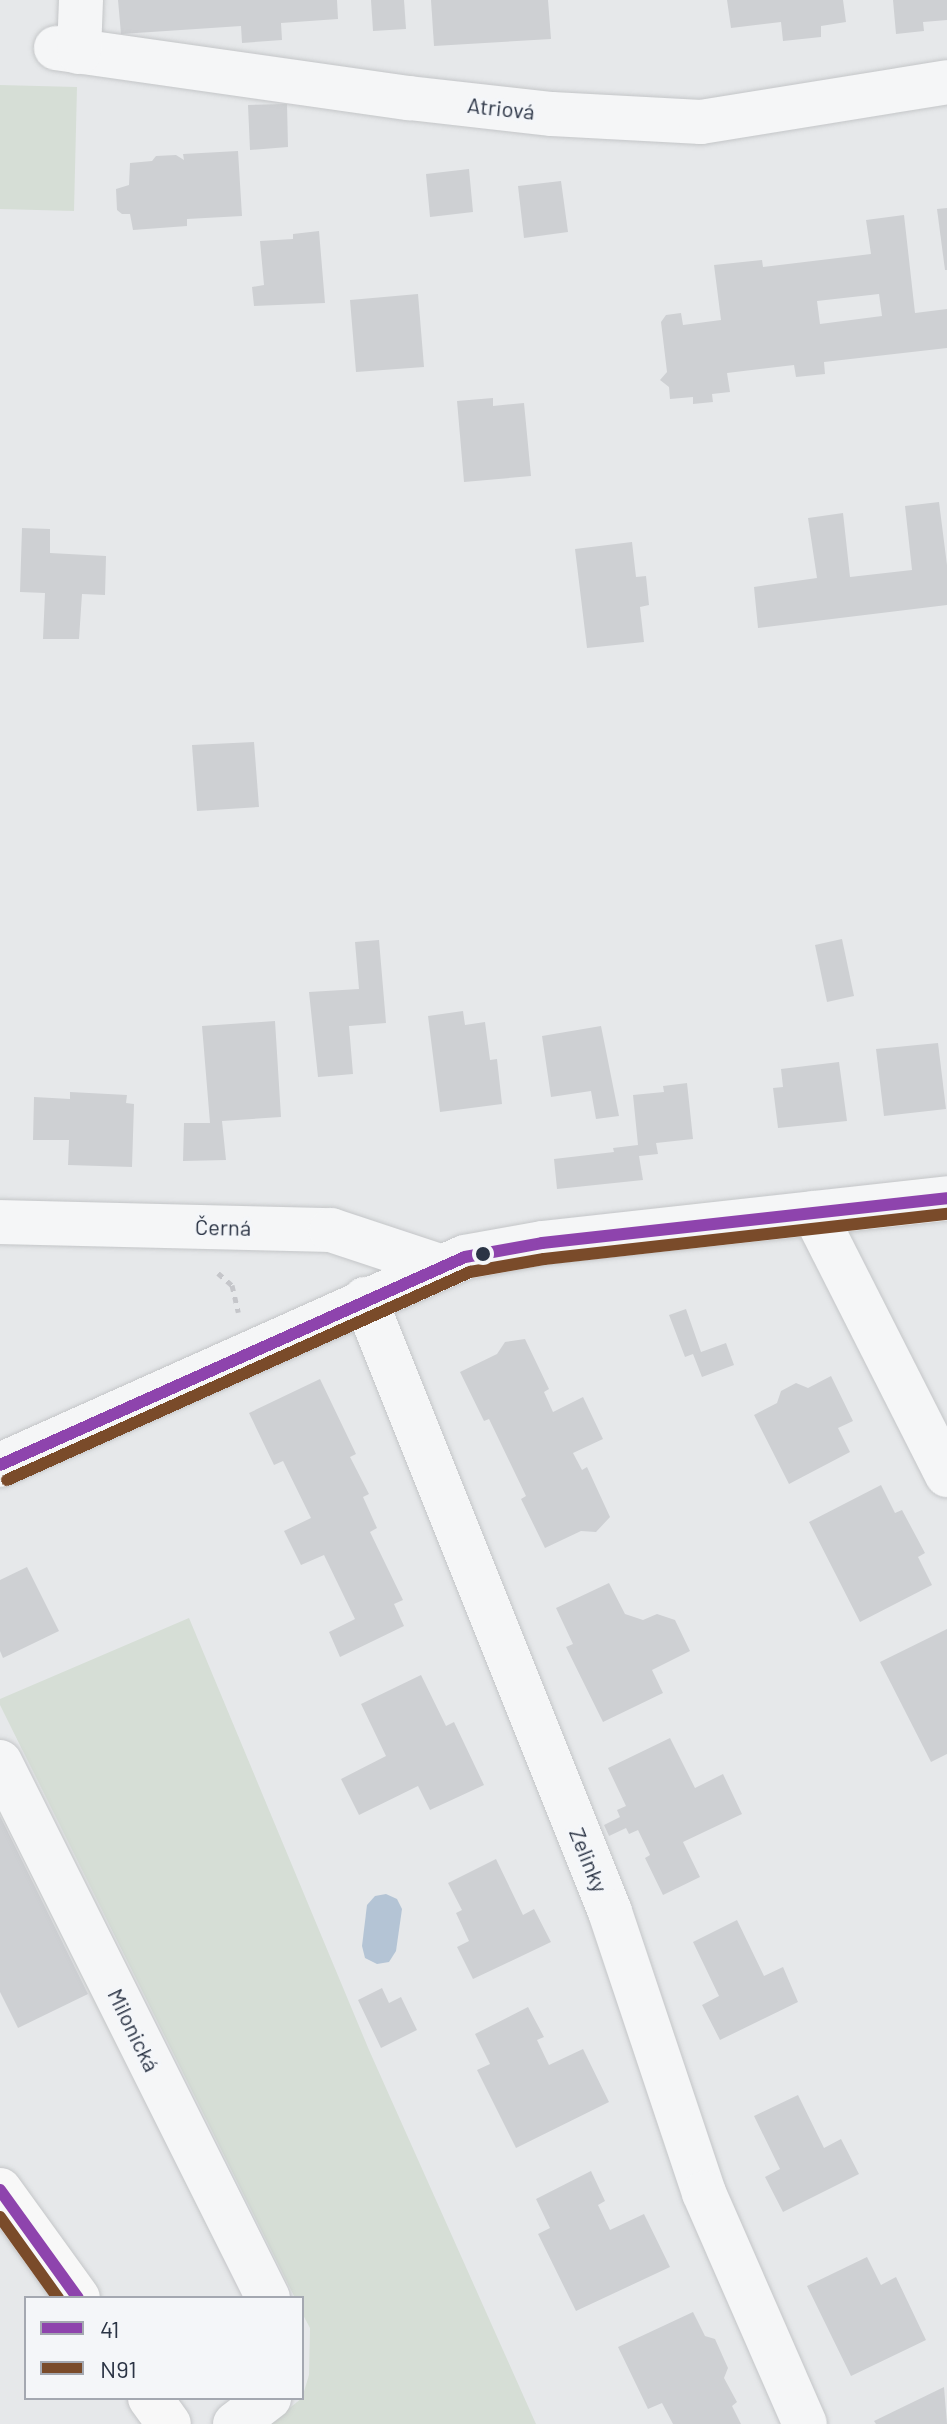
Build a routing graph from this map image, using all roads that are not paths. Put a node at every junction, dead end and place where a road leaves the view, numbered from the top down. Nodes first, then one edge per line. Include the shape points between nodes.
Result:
1 (81, 0) edge
2 (947, 82) edge
3 (947, 1198) edge
4 (814, 1213) junction
5 (0, 1222) edge
6 (440, 1266) junction
7 (365, 1299) junction
8 (0, 1465) edge
9 (947, 1475) edge
10 (0, 1762) edge
11 (0, 2190) edge
12 (77, 2296) edge
13 (267, 2296) edge
14 (151, 2400) edge
15 (169, 2424) edge
16 (805, 2424) edge

1 - 2 street, Atriová via 68,50 552,114 701,122
3 - 4 street
4 - 6 street via 542,1243
4 - 9 street
5 - 6 street, Černá via 331,1230
6 - 7 street
7 - 8 street
7 - 16 street, Zelinky via 610,1912 704,2193
10 - 13 street, Milonická
11 - 12 street
14 - 15 street

